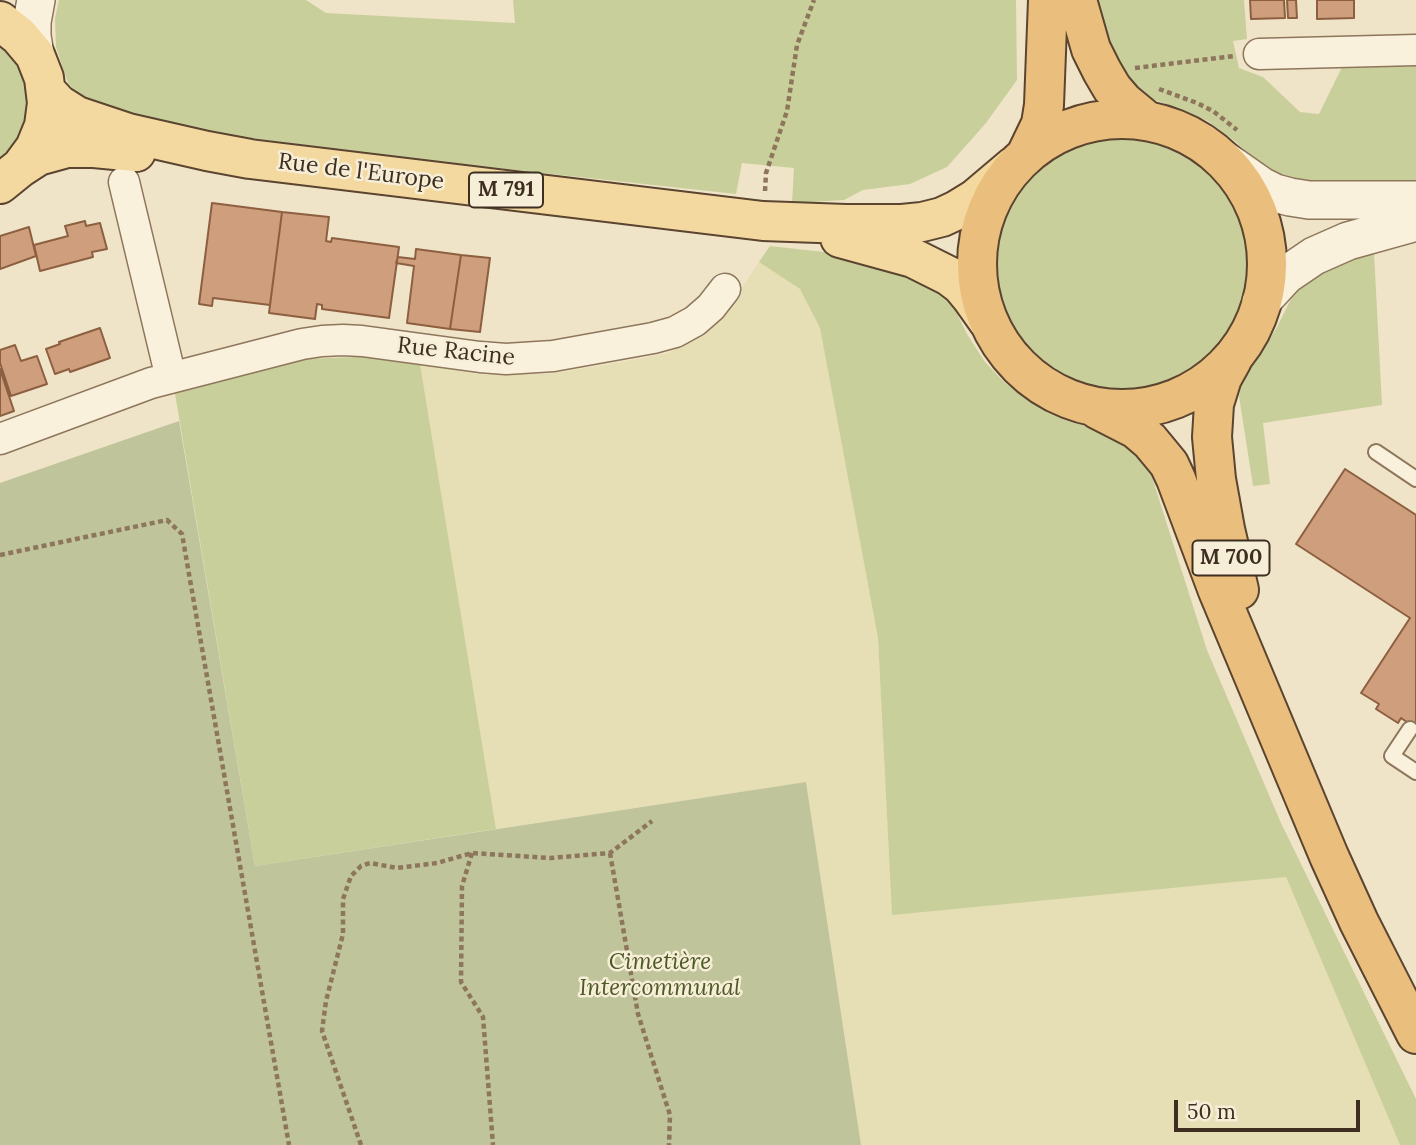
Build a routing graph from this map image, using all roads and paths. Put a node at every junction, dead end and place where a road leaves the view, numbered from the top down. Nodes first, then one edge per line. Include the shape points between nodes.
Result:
1 (36, 0) edge
2 (814, 0) edge
3 (1048, 0) edge
4 (1077, 0) edge
5 (0, 21) edge
6 (1416, 50) edge
7 (1259, 54) joint
8 (41, 73) junction
9 (1138, 76) dead end
10 (1152, 104) junction
11 (1231, 146) junction
12 (250, 159) junction
13 (1020, 160) junction
14 (11, 176) edge
15 (124, 182) dead end
16 (1416, 200) edge
17 (763, 221) junction
18 (1416, 222) edge
19 (725, 289) dead end
20 (1261, 302) junction
21 (988, 321) junction
22 (1237, 352) junction
23 (171, 378) junction
24 (1089, 405) junction
25 (0, 439) edge
26 (1376, 452) dead end
27 (1416, 479) edge
28 (0, 555) edge
29 (1410, 729) dead end
30 (1291, 763) junction
31 (1416, 772) edge
32 (652, 821) dead end
33 (472, 853) junction
34 (610, 853) junction
35 (1416, 1034) edge
36 (289, 1145) edge
37 (362, 1145) edge
38 (493, 1145) edge
39 (669, 1145) edge

1 - 8 street via 32,29
2 - 17 path via 797,46 787,111 766,173
3 - 13 highway via 1041,124
4 - 10 highway via 1091,48 1112,88 1124,102
5 - 8 main road, Rue de l'Europe via 19,36
6 - 7 street
7 - 9 path via 1129,69
8 - 12 main road, Rue de l'Europe / M 791 via 67,111 107,127
8 - 14 main road via 46,114 41,138
10 - 11 highway via 1174,128
10 - 11 path via 1174,94 1213,111
10 - 13 highway via 1120,118 1057,133
11 - 16 street via 1261,186 1275,193 1309,200
11 - 20 highway via 1234,171 1260,220 1267,257
12 - 14 main road, Rue de l'Europe / M 791 via 78,147 38,156
12 - 17 main road, Rue de l'Europe / M 791
13 - 17 main road, Rue de l'Europe / M 791 via 975,199 922,222
13 - 21 highway via 993,196 979,240 976,267
15 - 23 street
17 - 21 main road, Rue de l'Europe / M 791 via 923,262 961,285
18 - 20 street via 1314,256 1286,275
19 - 23 street, Rue Racine via 695,321 675,332 553,356 480,358 343,340 302,344
20 - 22 highway
21 - 24 highway via 1006,352 1032,378 1063,397
22 - 24 highway via 1211,378 1170,400 1125,409
22 - 30 highway, M 700 via 1214,404 1216,479 1252,639
23 - 25 street, Rue Racine
24 - 30 highway, M 700 via 1136,429 1169,464
26 - 27 lane
28 - 36 path via 167,520 182,534
29 - 31 lane via 1392,757
30 - 35 highway, M 700 via 1359,922
32 - 34 path
33 - 34 path via 550,858
33 - 37 path via 397,868 370,863 351,876 343,899 343,933 322,1031
33 - 38 path via 462,886 461,982 483,1017
34 - 39 path via 638,1014 670,1115

